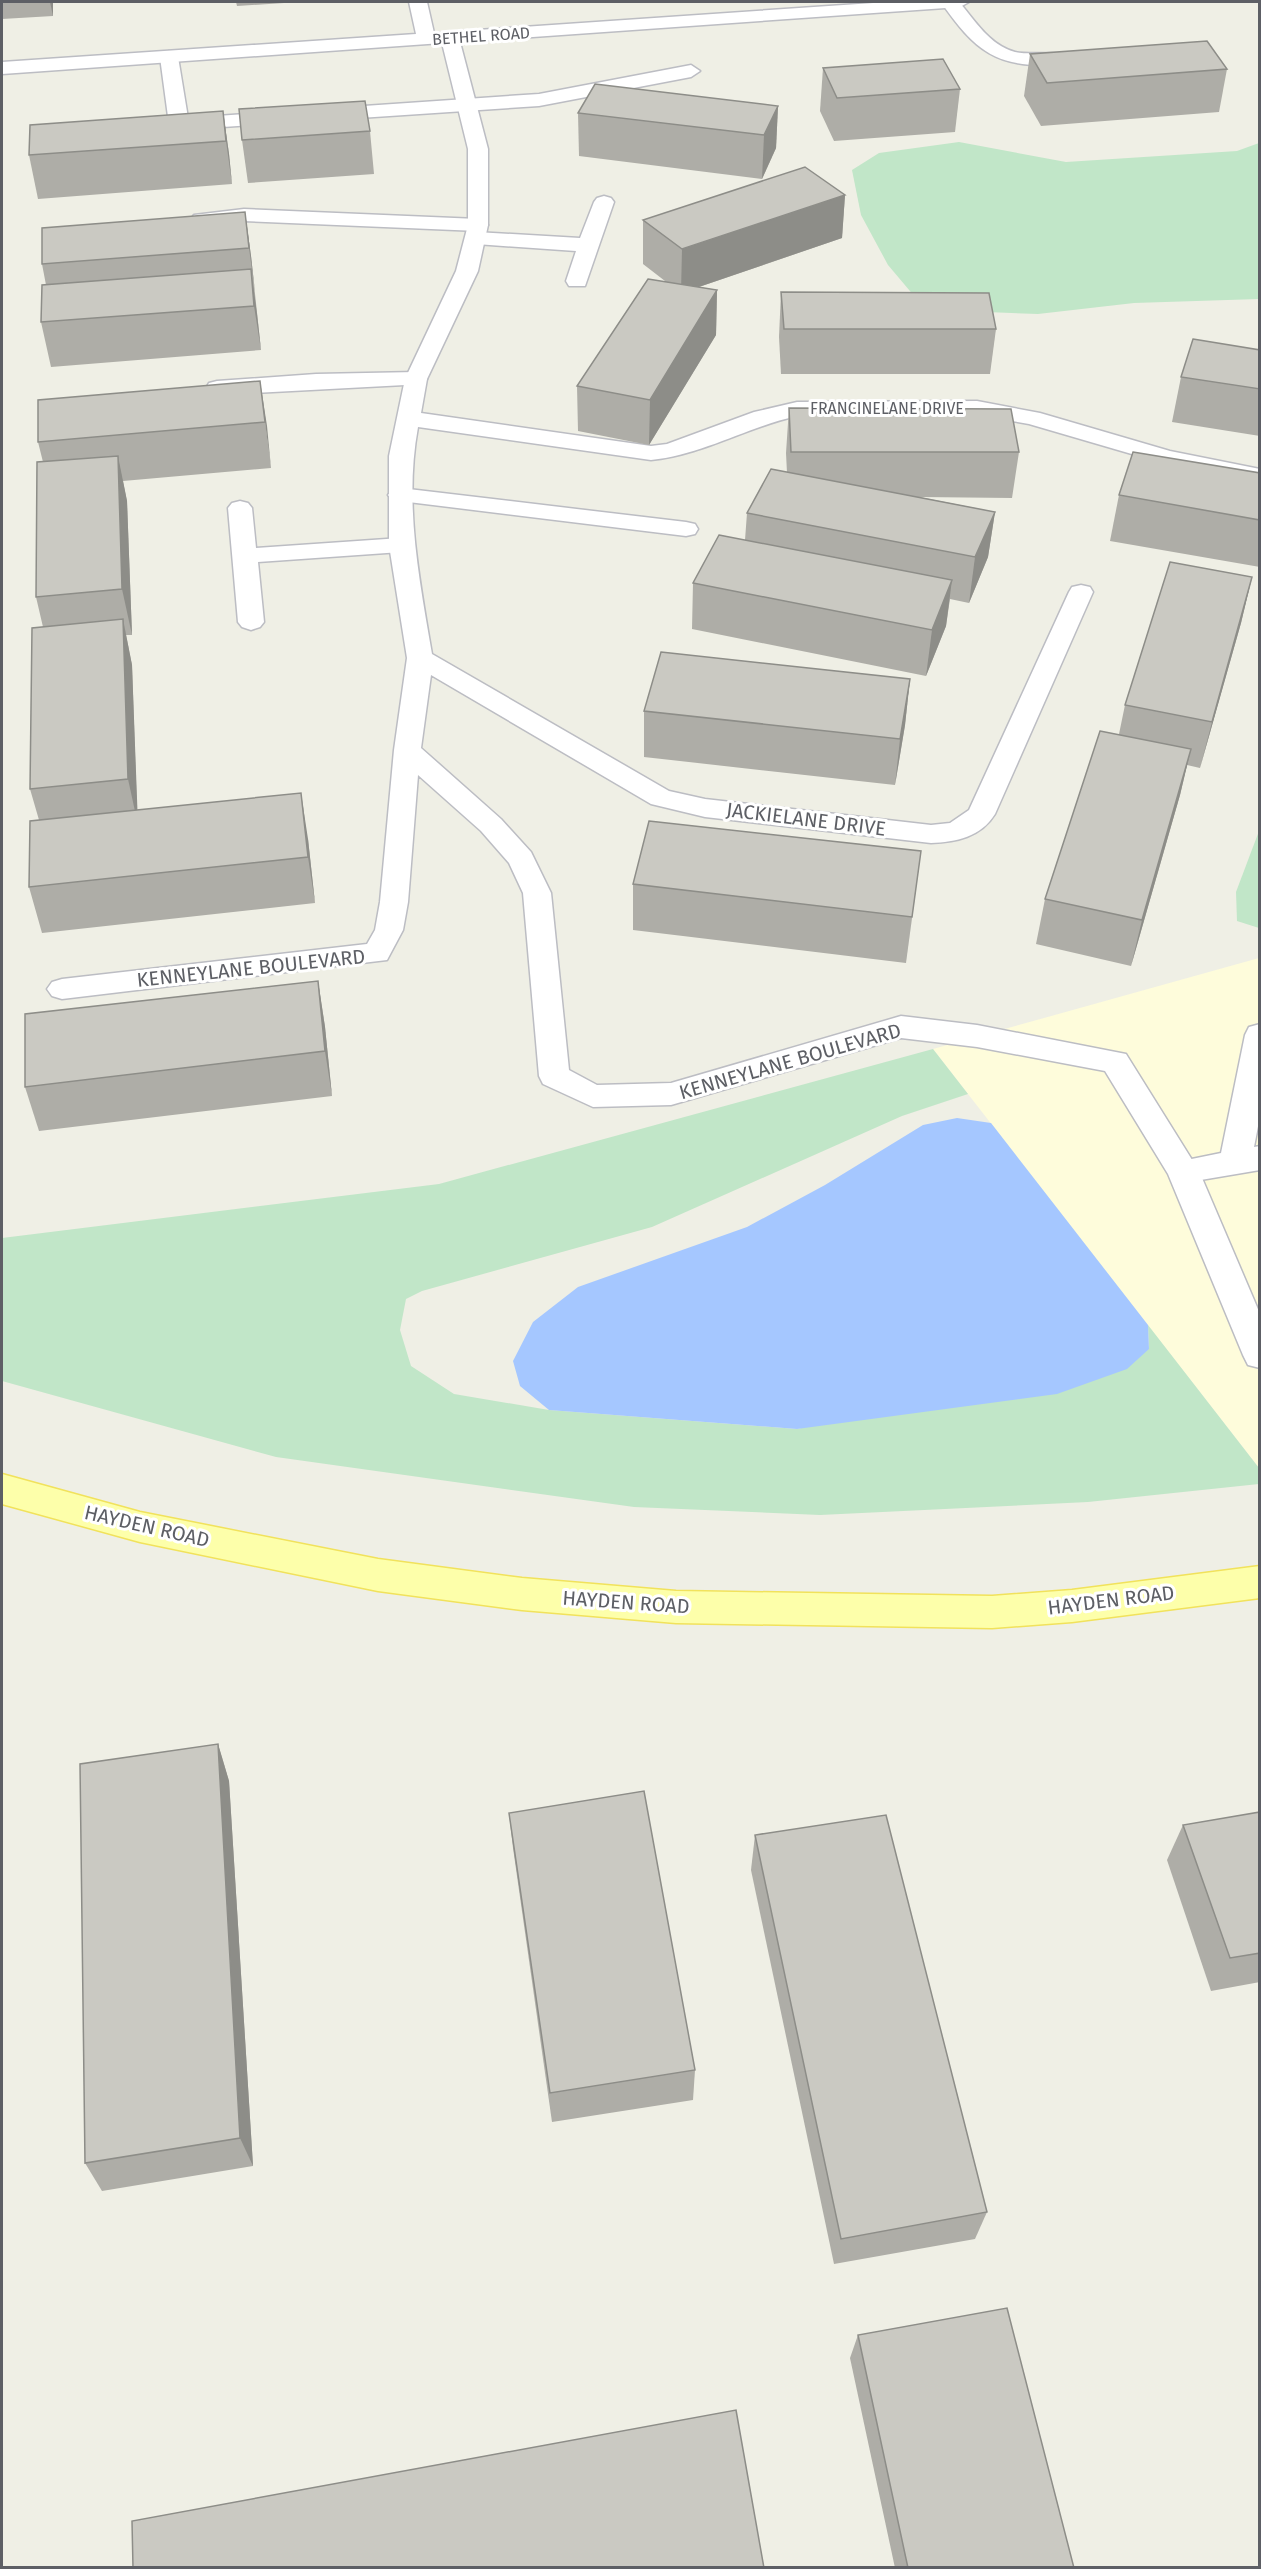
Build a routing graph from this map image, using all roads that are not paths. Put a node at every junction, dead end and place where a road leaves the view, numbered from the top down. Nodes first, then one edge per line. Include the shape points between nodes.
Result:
1 (418, 2) edge
2 (950, 2) edge
3 (960, 2) edge
4 (450, 38) junction
5 (426, 39) junction
6 (169, 57) junction
7 (1095, 58) edge
8 (2, 68) edge
9 (691, 71) dead end
10 (466, 103) junction
11 (179, 124) junction
12 (156, 126) edge
13 (604, 202) dead end
14 (186, 220) edge
15 (477, 231) junction
16 (588, 245) junction
17 (577, 281) dead end
18 (416, 379) junction
19 (200, 390) edge
20 (407, 418) junction
21 (1260, 476) edge
22 (400, 495) junction
23 (240, 508) dead end
24 (686, 529) dead end
25 (401, 545) junction
26 (245, 556) junction
27 (1082, 592) dead end
28 (251, 622) dead end
29 (420, 658) junction
30 (407, 750) junction
31 (62, 989) dead end
32 (1260, 1035) edge
33 (1247, 1160) edge
34 (1183, 1171) junction
35 (1260, 1355) edge
36 (2, 1490) edge
37 (1260, 1582) edge

1 - 5 street
2 - 3 street, BETHEL ROAD
2 - 4 street, BETHEL ROAD
2 - 7 street via 988,46 1011,57
4 - 5 street, BETHEL ROAD
4 - 10 street, KENNEYLANE BOULEVARD
5 - 6 street, BETHEL ROAD
6 - 8 street, BETHEL ROAD
6 - 11 street
9 - 10 street via 539,100
10 - 11 street
10 - 15 street, KENNEYLANE BOULEVARD via 478,149
11 - 12 street
13 - 16 street
14 - 15 street via 244,215
15 - 16 street
15 - 18 street, KENNEYLANE BOULEVARD via 467,271
16 - 17 street
18 - 19 street via 316,381
18 - 20 street, KENNEYLANE BOULEVARD
20 - 21 street, FRANCINELANE DRIVE via 651,453 670,451 762,417 797,409 976,408 1032,418 1166,457
20 - 22 street, KENNEYLANE BOULEVARD via 400,456
22 - 24 street
22 - 25 street, KENNEYLANE BOULEVARD
23 - 26 street
25 - 26 street
25 - 29 street, KENNEYLANE BOULEVARD
26 - 28 street
27 - 29 street, JACKIELANE DRIVE via 981,814 970,826 952,833 931,834 705,808 661,798
29 - 30 street, KENNEYLANE BOULEVARD
30 - 31 street, KENNEYLANE BOULEVARD via 394,902 388,930 377,953
30 - 34 street, KENNEYLANE BOULEVARD via 491,825 521,859 537,893 554,1076 593,1096 671,1094 901,1027 977,1036 1115,1062
32 - 33 street
33 - 34 street
34 - 35 street, KENNEYLANE BOULEVARD
36 - 37 main road, HAYDEN ROAD via 140,1527 378,1575 522,1594 676,1607 992,1612

